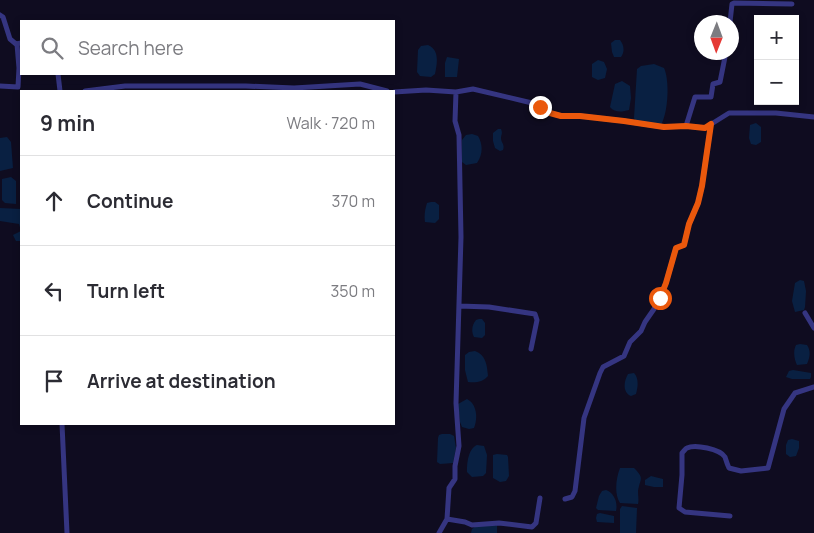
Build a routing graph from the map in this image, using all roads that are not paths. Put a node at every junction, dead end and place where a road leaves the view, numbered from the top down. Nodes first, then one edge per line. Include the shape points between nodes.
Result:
1 (792, 4) dead end
2 (731, 15) edge
3 (0, 16) edge
4 (19, 44) edge
5 (724, 60) edge
6 (58, 75) edge
7 (0, 86) edge
8 (60, 90) edge
9 (93, 90) edge
10 (383, 90) edge
11 (395, 92) edge
12 (456, 92) junction
13 (814, 117) edge
14 (711, 124) junction
15 (686, 126) junction
16 (459, 306) junction
17 (805, 312) dead end
18 (814, 328) edge
19 (532, 349) dead end
20 (814, 387) edge
21 (62, 425) edge
22 (540, 498) dead end
23 (565, 499) dead end
24 (730, 516) dead end
25 (447, 519) junction
26 (67, 533) edge
27 (439, 533) edge

1 - 2 street via 734,3
3 - 4 street via 10,40
4 - 7 street via 18,86
5 - 15 street via 720,82 713,84 711,97 694,97
6 - 8 street
9 - 10 street via 125,86 294,88 360,84
11 - 12 street
12 - 15 street via 473,89 532,103 561,116 664,127
12 - 16 street via 461,218
13 - 14 street via 776,113 729,114
14 - 15 street via 705,128
14 - 23 street via 702,186 684,245 676,248 663,290 640,332 630,342 624,356 600,372 584,418 575,491 572,497
16 - 19 street via 535,314 537,320
16 - 25 street via 456,403 459,446 455,479 449,488
17 - 18 street
20 - 24 street via 795,392 784,409 768,468 741,471 729,468 718,450 693,446 682,453 679,508 685,512
21 - 26 street
22 - 25 street via 536,523 532,527 499,523 472,525
25 - 27 street

